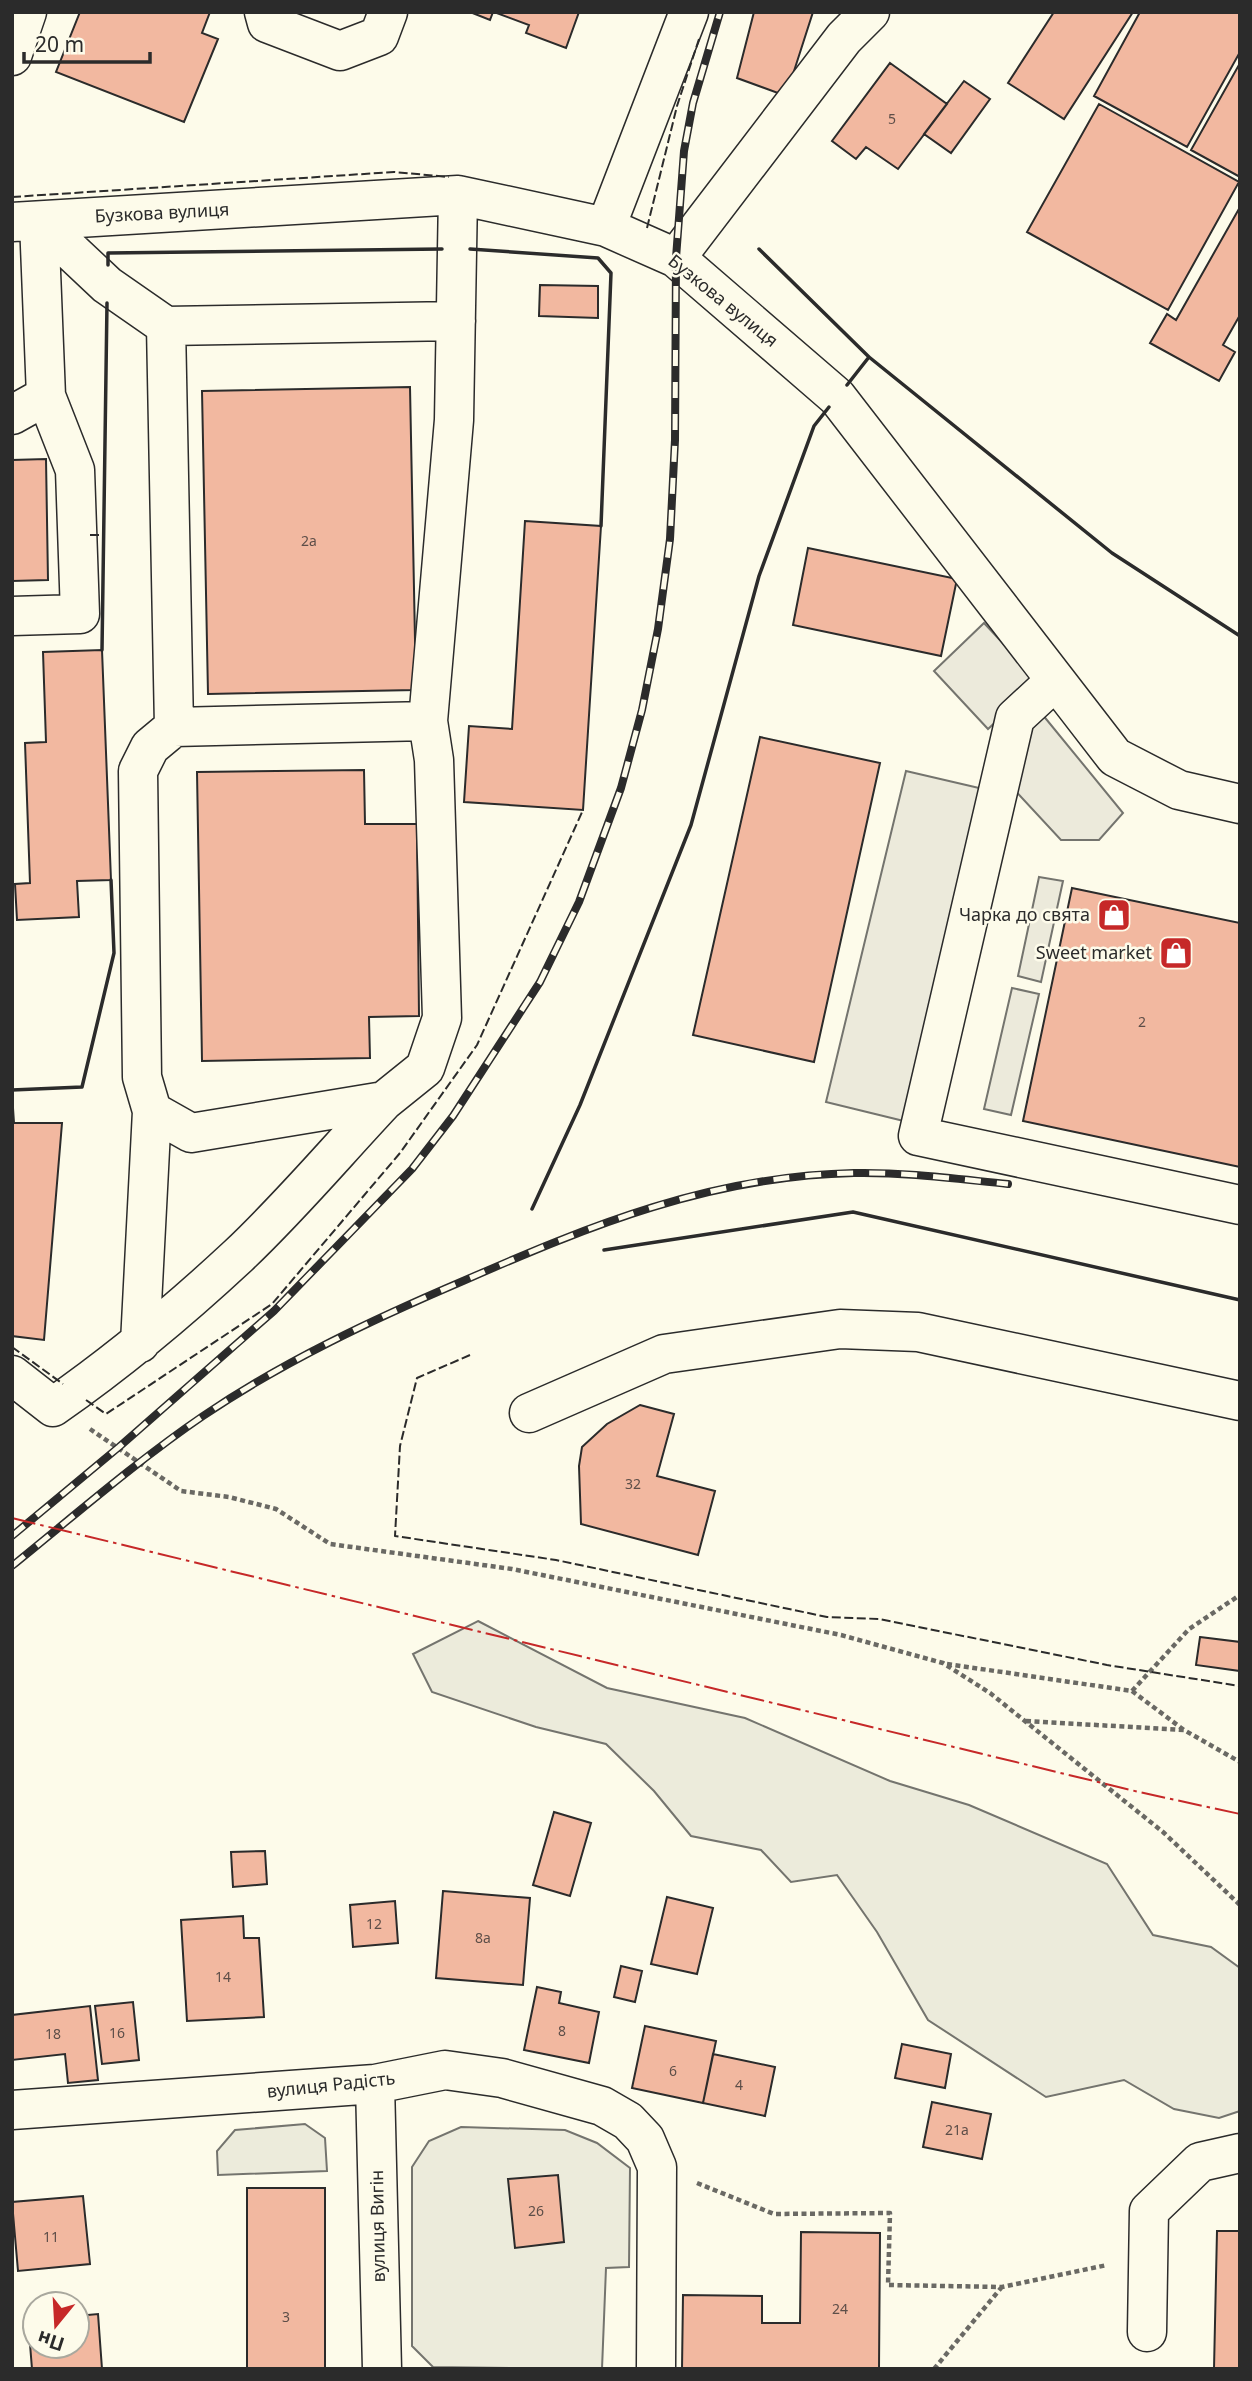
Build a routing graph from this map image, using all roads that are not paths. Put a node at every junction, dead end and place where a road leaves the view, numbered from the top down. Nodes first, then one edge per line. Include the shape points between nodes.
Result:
1 (27, 12) edge
2 (264, 12) edge
3 (388, 12) edge
4 (689, 12) edge
5 (870, 12) edge
6 (12, 56) edge
7 (458, 195) junction
8 (26, 222) edge
9 (607, 227) junction
10 (676, 258) junction
11 (456, 321) junction
12 (166, 326) junction
13 (46, 396) junction
14 (12, 415) edge
15 (12, 616) edge
16 (1055, 681) junction
17 (428, 721) junction
18 (173, 727) junction
19 (1240, 804) edge
20 (384, 1101) junction
21 (152, 1111) junction
22 (1240, 1205) edge
23 (140, 1343) junction
24 (12, 1375) edge
25 (1240, 1401) edge
26 (529, 1413) dead end
27 (375, 2084) junction
28 (12, 2110) edge
29 (1240, 2153) edge
30 (1147, 2332) dead end
31 (382, 2369) edge
32 (656, 2369) edge

1 - 6 street
2 - 3 street via 267,23 340,51 379,36
4 - 9 street
5 - 10 street via 844,38
7 - 8 street, Бузкова вулиця
7 - 9 street, Бузкова вулиця
7 - 11 street
8 - 12 street
8 - 13 street
9 - 10 street, Бузкова вулиця
10 - 16 street, Бузкова вулиця via 837,397
11 - 12 street
11 - 17 street via 454,420
12 - 18 street
13 - 14 street
13 - 15 street via 75,470 80,614
16 - 19 street, Бузкова вулиця via 1115,757 1179,790
16 - 22 street via 1016,718 918,1136
17 - 18 street
17 - 20 street via 434,760 442,1018 425,1068
18 - 21 street via 150,747 138,771 142,1077
20 - 21 street via 191,1133
20 - 23 street via 240,1254
21 - 23 street
23 - 24 street via 53,1407
25 - 26 street via 918,1332 840,1329 664,1354
27 - 28 street, вулиця Радість
27 - 31 street, вулиця Вигін
27 - 32 street, вулиця Радість via 444,2070 502,2078 602,2106 628,2120 645,2140 657,2167
29 - 30 street via 1200,2162 1149,2211

